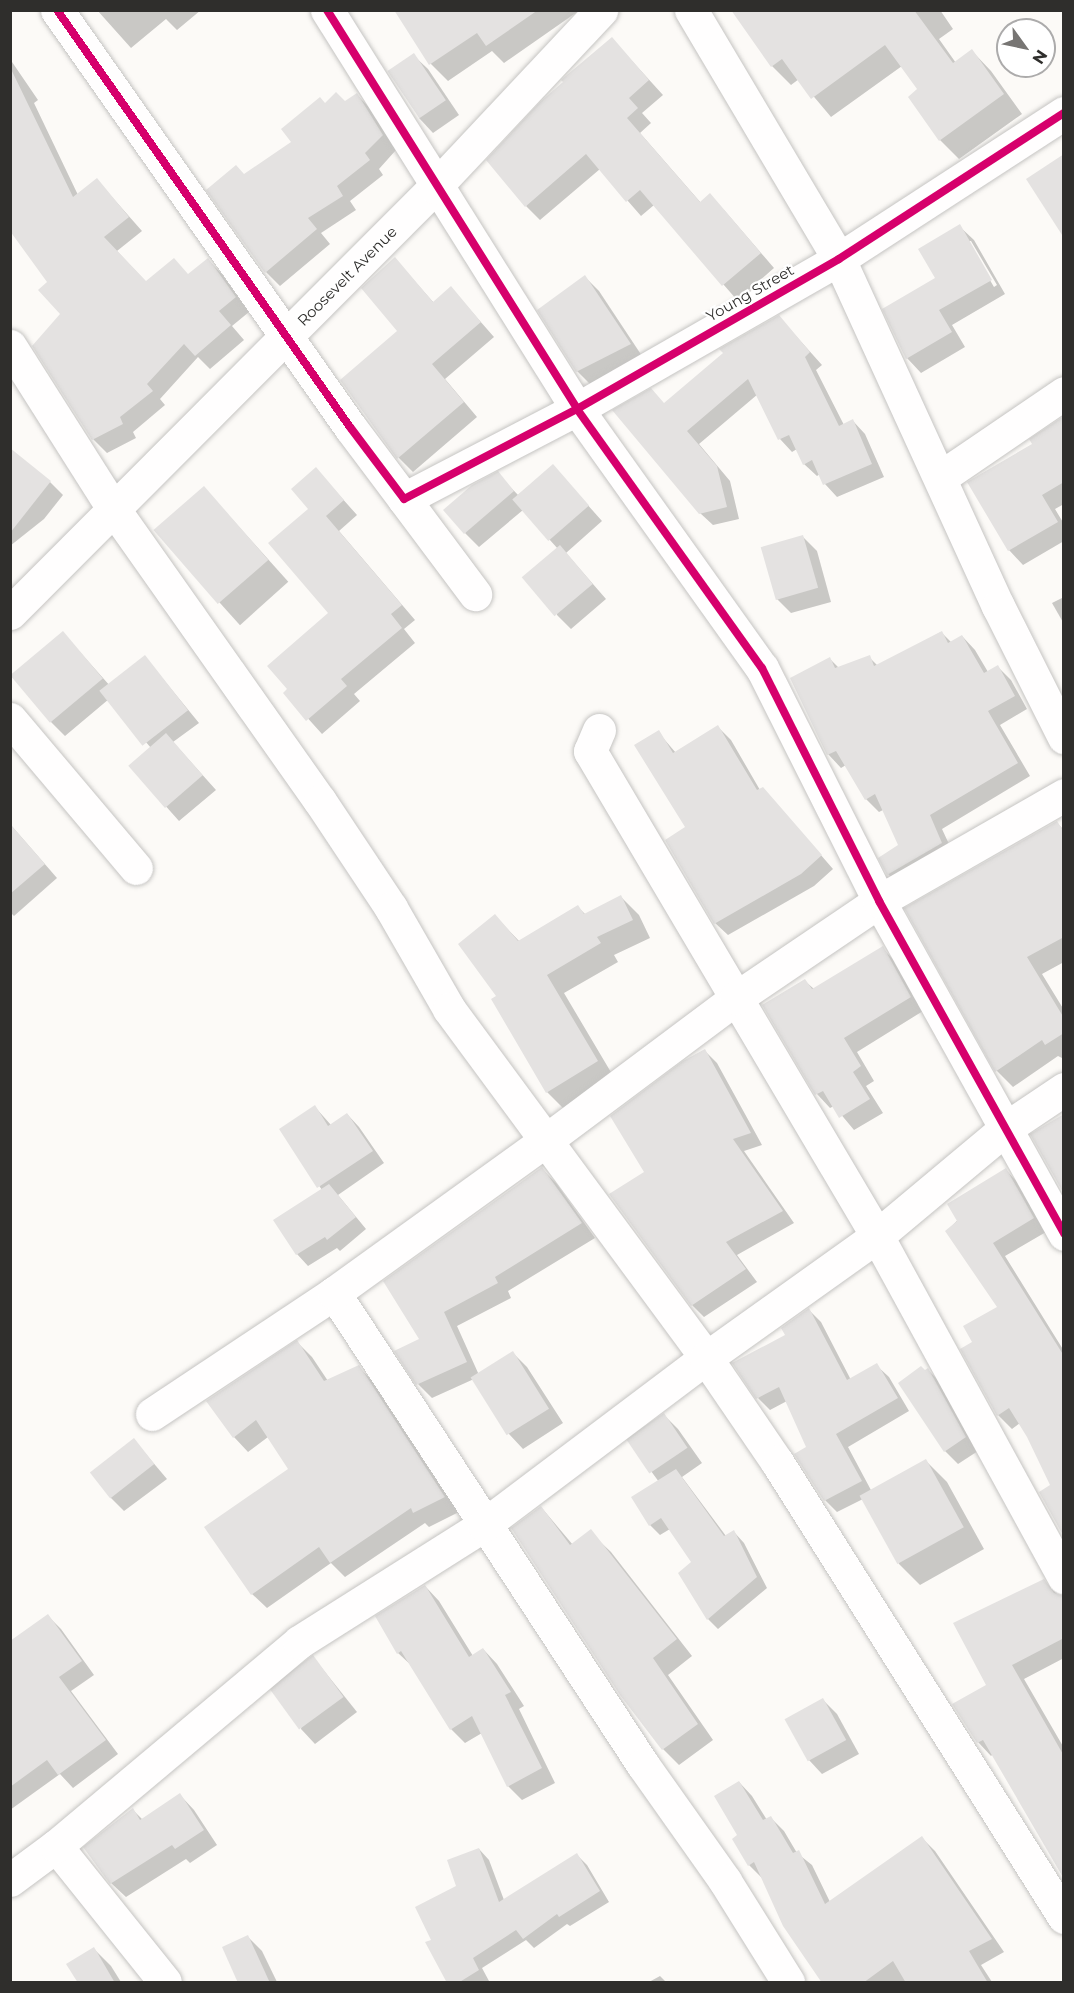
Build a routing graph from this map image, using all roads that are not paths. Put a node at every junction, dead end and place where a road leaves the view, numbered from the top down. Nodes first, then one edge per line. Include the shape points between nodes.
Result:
1 (57, 10) edge
2 (327, 10) edge
3 (602, 10) edge
4 (692, 10) edge
5 (1064, 113) edge
6 (435, 187) junction
7 (839, 259) junction
8 (286, 337) junction
9 (10, 346) edge
10 (1064, 393) edge
11 (577, 409) junction
12 (941, 477) junction
13 (404, 499) junction
14 (113, 508) junction
15 (475, 594) dead end
16 (10, 613) edge
17 (10, 719) edge
18 (599, 730) dead end
19 (1064, 738) edge
20 (1064, 795) edge
21 (136, 868) dead end
22 (879, 901) junction
23 (736, 998) junction
24 (1064, 1089) edge
25 (1006, 1128) junction
26 (545, 1141) junction
27 (1064, 1234) edge
28 (877, 1236) junction
29 (334, 1293) junction
30 (706, 1358) junction
31 (152, 1414) dead end
32 (484, 1525) junction
33 (1064, 1577) edge
34 (56, 1846) junction
35 (10, 1880) edge
36 (1064, 1917) edge
37 (165, 1983) edge
38 (788, 1983) edge

1 - 8 street
2 - 6 street
3 - 6 street, Roosevelt Avenue
4 - 7 street
5 - 7 street, Young Street
6 - 8 street, Roosevelt Avenue
6 - 11 street
7 - 11 street, Young Street
7 - 12 street
8 - 13 street
8 - 14 street, Roosevelt Avenue
9 - 14 street
10 - 12 street
11 - 13 street, Young Street
11 - 22 street via 762,668
12 - 19 street via 998,606
13 - 15 street
14 - 16 street, Roosevelt Avenue
14 - 26 street via 320,801 391,908 449,1010
17 - 21 street
18 - 23 street via 590,751
20 - 22 street
22 - 23 street
22 - 25 street
23 - 26 street
23 - 28 street
24 - 25 street
25 - 27 street
25 - 28 street
26 - 29 street
26 - 30 street
28 - 30 street
28 - 33 street
29 - 31 street
29 - 32 street
30 - 32 street
30 - 36 street via 860,1590
32 - 34 street via 299,1642
32 - 38 street via 725,1881
34 - 35 street
34 - 37 street

